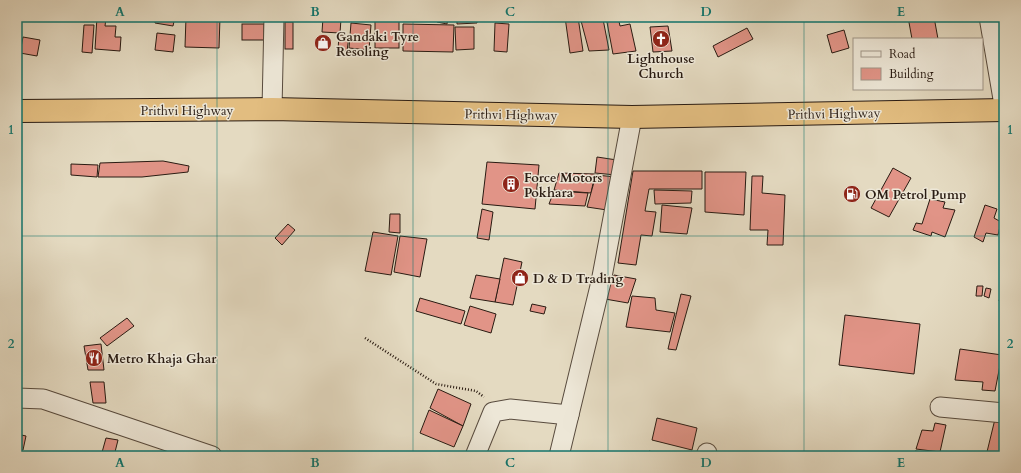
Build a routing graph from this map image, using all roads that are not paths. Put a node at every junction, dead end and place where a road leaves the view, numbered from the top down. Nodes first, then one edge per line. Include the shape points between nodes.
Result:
1 (274, 17) edge
2 (989, 17) edge
3 (1004, 105) edge
4 (272, 109) junction
5 (1004, 110) edge
6 (17, 111) edge
7 (632, 117) junction
8 (17, 398) edge
9 (940, 407) dead end
10 (1004, 413) edge
11 (569, 416) junction
12 (212, 456) edge
13 (475, 456) edge
14 (559, 456) edge

1 - 4 street
2 - 3 street
4 - 6 highway, Prithvi Highway
4 - 7 highway, Prithvi Highway
5 - 7 highway, Prithvi Highway
7 - 11 street via 601,282
8 - 12 street via 43,400
9 - 10 street
11 - 13 street via 510,409 493,412
11 - 14 street

